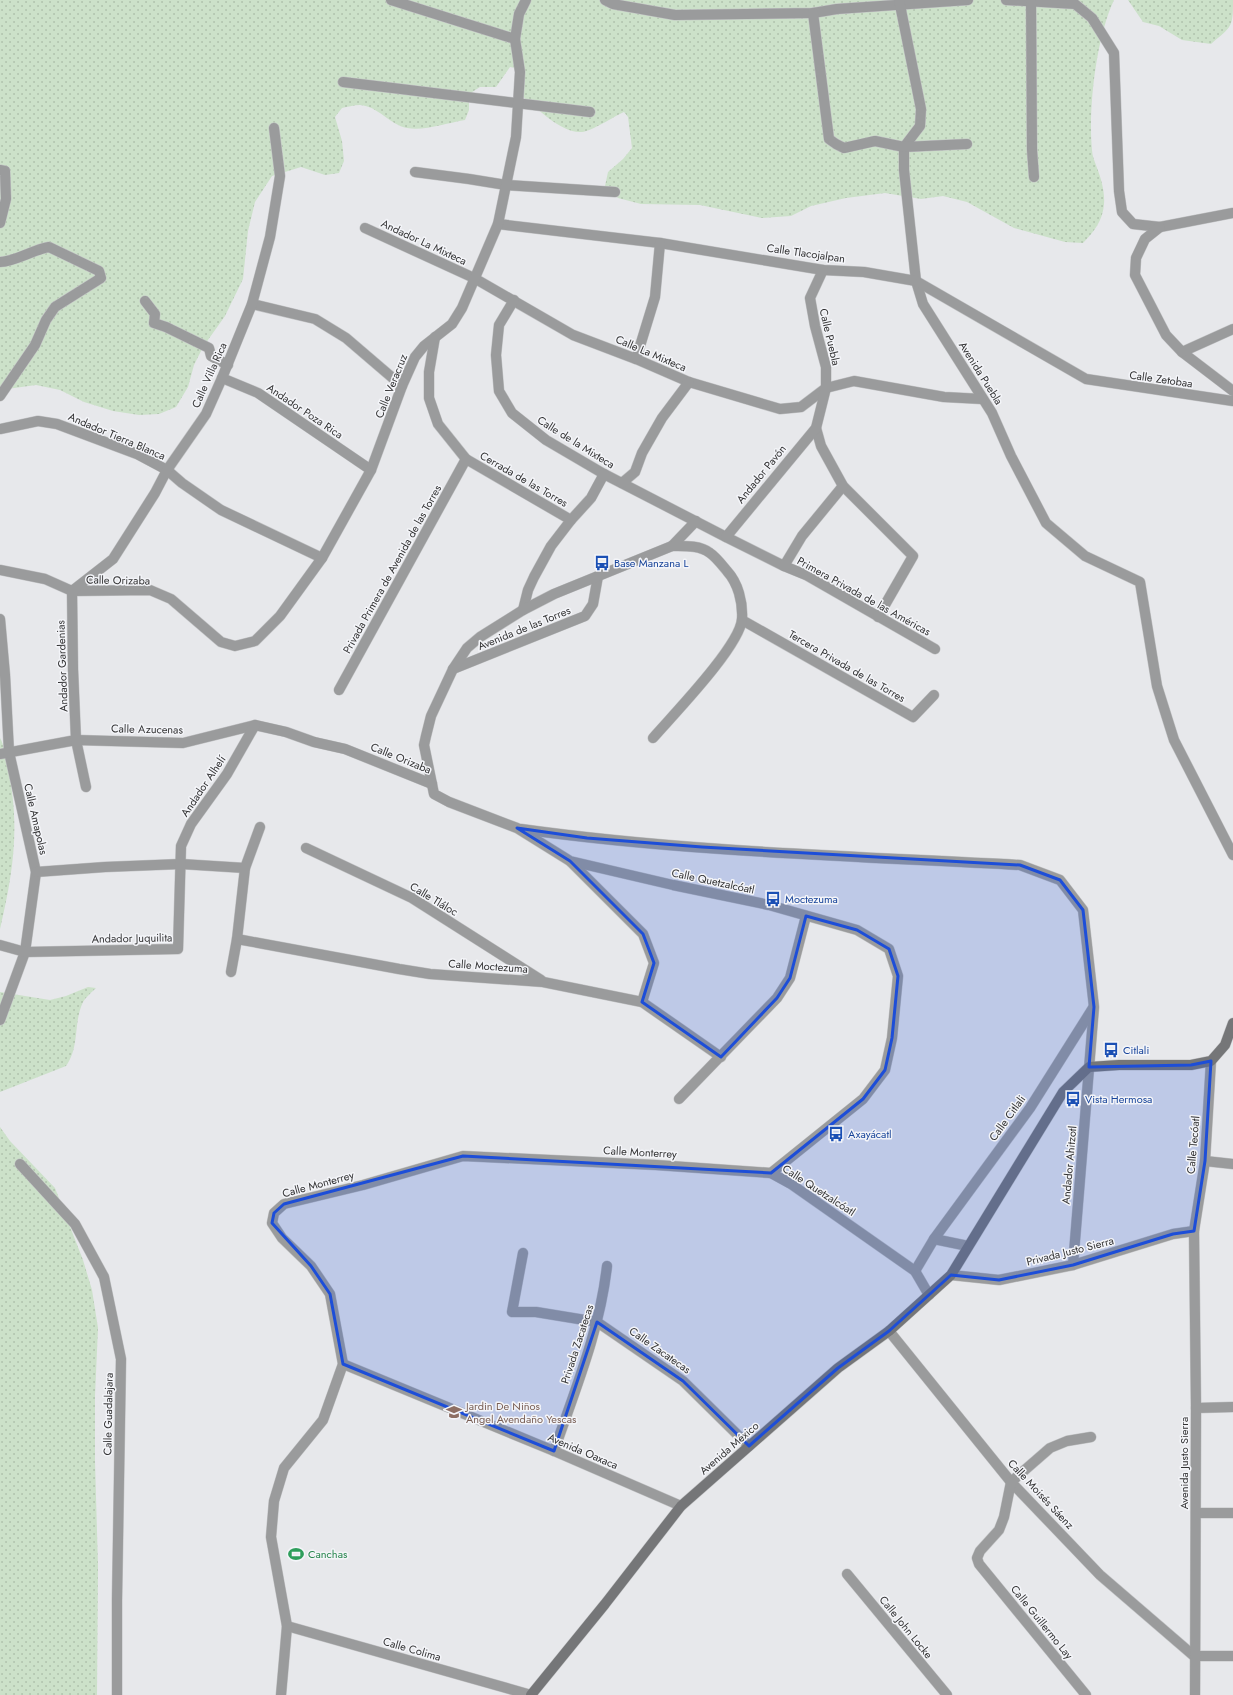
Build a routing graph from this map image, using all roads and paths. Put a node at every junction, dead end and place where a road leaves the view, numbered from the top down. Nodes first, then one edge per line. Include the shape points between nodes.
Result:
1 (391, 0) edge
2 (526, 0) edge
3 (968, 0) edge
4 (1006, 0) edge
5 (610, 2) edge
6 (1032, 2) junction
7 (899, 3) edge
8 (813, 13) junction
9 (515, 40) junction
10 (343, 82) dead end
11 (518, 103) junction
12 (590, 112) dead end
13 (274, 128) dead end
14 (967, 144) dead end
15 (904, 147) junction
16 (3, 171) edge
17 (415, 172) dead end
18 (1034, 177) dead end
19 (506, 186) junction
20 (615, 192) dead end
21 (1233, 213) edge
22 (0, 223) edge
23 (498, 224) junction
24 (1160, 227) junction
25 (364, 228) dead end
26 (660, 243) junction
27 (0, 262) edge
28 (823, 270) junction
29 (474, 278) junction
30 (916, 281) junction
31 (514, 300) junction
32 (145, 301) dead end
33 (252, 304) junction
34 (1233, 329) edge
35 (435, 337) junction
36 (1182, 352) junction
37 (636, 359) junction
38 (228, 365) junction
39 (222, 378) junction
40 (1086, 379) joint
41 (689, 382) junction
42 (402, 386) junction
43 (826, 388) junction
44 (1233, 391) edge
45 (0, 396) edge
46 (982, 399) junction
47 (1233, 401) edge
48 (816, 428) junction
49 (0, 429) edge
50 (466, 459) junction
51 (167, 470) junction
52 (371, 470) junction
53 (604, 474) junction
54 (622, 483) junction
55 (843, 486) junction
56 (571, 520) junction
57 (696, 521) junction
58 (726, 537) junction
59 (672, 546) junction
60 (322, 558) junction
61 (784, 566) junction
62 (0, 570) edge
63 (598, 576) junction
64 (72, 591) junction
65 (523, 610) junction
66 (878, 617) junction
67 (0, 619) edge
68 (742, 620) junction
69 (221, 642) joint
70 (934, 649) dead end
71 (453, 669) junction
72 (339, 690) dead end
73 (934, 695) dead end
74 (256, 725) junction
75 (653, 738) dead end
76 (76, 740) junction
77 (314, 742) joint
78 (4, 753) edge
79 (432, 784) junction
80 (86, 787) dead end
81 (260, 827) dead end
82 (517, 828) junction
83 (306, 848) dead end
84 (1233, 855) edge
85 (570, 862) junction
86 (181, 864) junction
87 (245, 868) junction
88 (36, 872) junction
89 (806, 916) junction
90 (237, 939) junction
91 (0, 945) edge
92 (25, 952) junction
93 (231, 972) dead end
94 (543, 982) junction
95 (642, 1002) junction
96 (1094, 1007) junction
97 (0, 1020) edge
98 (1233, 1023) edge
99 (721, 1057) junction
100 (1211, 1061) junction
101 (1089, 1068) junction
102 (679, 1099) dead end
103 (1205, 1161) junction
104 (20, 1164) dead end
105 (1233, 1164) edge
106 (771, 1173) junction
107 (1194, 1231) junction
108 (934, 1239) junction
109 (968, 1246) junction
110 (523, 1253) dead end
111 (1073, 1265) junction
112 (607, 1266) dead end
113 (914, 1271) junction
114 (951, 1275) junction
115 (929, 1295) junction
116 (598, 1322) junction
117 (889, 1331) junction
118 (342, 1364) junction
119 (1233, 1407) edge
120 (1196, 1408) junction
121 (1091, 1437) dead end
122 (750, 1446) junction
123 (554, 1451) junction
124 (1011, 1482) junction
125 (682, 1506) junction
126 (1196, 1513) junction
127 (1233, 1513) edge
128 (848, 1574) dead end
129 (287, 1626) junction
130 (1194, 1656) junction
131 (1233, 1656) edge
132 (118, 1695) edge
133 (281, 1695) edge
134 (531, 1695) edge
135 (947, 1695) edge
136 (1086, 1695) edge
137 (1195, 1695) edge

1 - 9 street
2 - 9 street, Calle Veracruz via 519,14
3 - 7 street
4 - 6 street
5 - 8 street via 675,15
6 - 18 street
6 - 24 street via 1075,4 1092,18 1114,53 1122,212 1133,224
7 - 8 street
7 - 15 street via 921,109 920,126
8 - 15 street via 829,139 844,148 875,141
9 - 11 street, Calle Veracruz via 520,72
10 - 11 street
11 - 12 street
11 - 19 street, Calle Veracruz via 516,137
13 - 33 street, Calle Villa Rica via 280,176 270,237
14 - 15 street
15 - 30 street, Avenida Puebla via 904,170
16 - 22 street via 6,199
17 - 19 street
19 - 20 street
19 - 23 street, Calle Veracruz
21 - 24 street
23 - 26 street, Calle Tlacojalpan
23 - 29 street, Calle Veracruz
24 - 36 street via 1145,239 1136,258 1135,276 1166,335
25 - 29 street, Andador La Mixteca
26 - 28 street, Calle Tlacojalpan
26 - 37 street via 655,297
27 - 45 street via 49,247 100,271 101,278 55,307 35,345
28 - 30 street, Calle Tlacojalpan via 864,272
28 - 43 street, Calle Puebla via 810,298 826,367
29 - 31 street, Calle La Mixteca
29 - 35 street, Calle Veracruz via 462,308 452,324
30 - 40 street, Calle Tlacojalpan
30 - 46 street, Avenida Puebla via 923,304
31 - 37 street, Calle La Mixteca via 573,335
31 - 53 street, Calle de la Mixteca via 499,325 496,355 499,391 512,413 546,440
32 - 38 street via 155,314 154,323 209,348 211,356
33 - 38 street, Calle Villa Rica
33 - 42 street via 315,319 346,338
34 - 36 street
35 - 42 street, Calle Veracruz via 415,357
35 - 50 street via 429,372 429,398 438,424
36 - 44 street
37 - 41 street, Calle La Mixteca
38 - 39 street, Calle Villa Rica
39 - 51 street, Calle Villa Rica via 206,414
39 - 52 street, Andador Poza Rica via 258,394
40 - 47 street, Calle Zetobaa
41 - 43 street, Calle La Mixteca via 780,409 801,407
41 - 54 street via 662,418 642,453 635,472
42 - 52 street, Calle Veracruz
43 - 46 street, Calle La Mixteca via 854,380 944,397
43 - 48 street
46 - 84 street, Avenida Puebla via 992,413 1022,479 1046,523 1085,556 1140,582 1157,686 1174,740
48 - 55 street via 821,446
48 - 58 street, Andador Pavón
49 - 51 street, Andador Tierra Blanca via 38,421 57,424 137,454
50 - 56 street, Cerrada de las Torres
50 - 72 street, Privada Primera de Avenida de las Torres
51 - 60 street, Andador Tierra Blanca via 221,510
51 - 64 street, Calle Villa Rica via 113,559
52 - 60 street, Calle Veracruz
53 - 54 street, Calle de la Mixteca
53 - 56 street, Avenida de las Torres via 591,498
54 - 57 street, Calle de la Mixteca
55 - 61 street via 802,536
55 - 66 street via 913,556
56 - 65 street, Avenida de las Torres via 551,546 534,577
57 - 58 street, Primera Privada de las Américas
57 - 59 street
58 - 61 street, Primera Privada de las Américas
59 - 63 street
59 - 68 street via 691,546 710,552 731,575 740,596
60 - 69 street, Calle Veracruz via 280,616 255,641 235,646
61 - 66 street, Primera Privada de las Américas via 806,575
62 - 64 street, Calle Orizaba via 45,579
63 - 65 street
63 - 71 street, Avenida de las Torres via 593,604 585,616
64 - 69 street, Calle Orizaba via 150,590 171,599
64 - 76 street, Andador Gardenias
65 - 71 street, Avenida de las Torres via 480,636 467,648
66 - 70 street, Primera Privada de las Américas
67 - 78 street, Calle Amapolas via 5,676
68 - 73 street, Tercera Privada de las Torres via 913,717
68 - 75 street via 724,656
71 - 79 street, Avenida de las Torres via 431,716 424,744
74 - 76 street, Calle Azucenas via 183,743
74 - 77 street, Calle Azucenas
74 - 86 street, Andador Alhelí via 227,774 191,824 181,846
76 - 78 street, Calle Azucenas
76 - 80 street, Andador Gardenias
77 - 79 street, Calle Orizaba via 344,749
78 - 88 street, Calle Amapolas
79 - 82 street, Avenida de las Torres via 434,794
81 - 87 street
82 - 85 street, Calle Quetzalcóatl
82 - 96 street via 587,838 702,847 1020,866 1060,880 1083,910
83 - 94 street, Calle Tláloc via 412,898
85 - 89 street, Calle Quetzalcóatl via 769,905
85 - 95 street via 643,934 654,963
86 - 87 street
86 - 88 street
86 - 92 street, Andador Juquilita via 178,949
87 - 90 street
88 - 92 street, Calle Amapolas
89 - 99 street via 790,978 777,998
89 - 106 street, Calle Quetzalcóatl via 857,930 889,949 898,976 892,1038 885,1070 863,1099
90 - 93 street
90 - 94 street, Calle Moctezuma via 430,974
91 - 92 street
92 - 97 street, Calle Amapolas
94 - 95 street, Calle Moctezuma
95 - 99 street, Calle Moctezuma
96 - 101 street
96 - 108 street, Calle Citlali via 1030,1108
98 - 100 street via 1225,1045
99 - 102 street
100 - 101 street via 1191,1065 1120,1065
100 - 103 street, Calle Tecóatl
101 - 109 street via 1063,1092
101 - 111 street, Andador Ahitzotl
103 - 105 street
103 - 107 street, Calle Tecóatl
104 - 132 street, Calle Guadalajara via 75,1224 104,1277 121,1359
106 - 113 street, Calle Quetzalcóatl via 791,1184
106 - 118 street, Calle Monterrey via 463,1156 363,1185 284,1204 274,1213 272,1223 282,1238 311,1266 330,1294
107 - 111 street, Privada Justo Sierra via 1173,1234
107 - 120 street, Avenida Justo Sierra
108 - 109 street
108 - 113 street
109 - 114 street, Avenida México
110 - 116 street, Calle Zacatecas via 512,1312 536,1312
111 - 114 street, Privada Justo Sierra via 999,1280
112 - 116 street, Privada Zacatecas
113 - 115 street
114 - 115 street, Avenida México
115 - 117 street, Avenida México
116 - 122 street, Calle Zacatecas via 684,1381
116 - 123 street, Privada Zacatecas
117 - 122 street, Avenida México via 838,1368
117 - 124 street, Calle Moisés Sáenz
118 - 123 street, Avenida Oaxaca
118 - 129 street, Calle Monterrey via 323,1420 284,1468 274,1500 271,1537
119 - 120 street
120 - 126 street, Avenida Justo Sierra
121 - 124 street via 1067,1440 1050,1448
122 - 125 street, Avenida México
123 - 125 street, Avenida Oaxaca
124 - 130 street, Calle Moisés Sáenz via 1100,1575
124 - 136 street, Calle Guillermo Lay via 999,1530 980,1551 977,1558 979,1564
125 - 134 street, Avenida México
126 - 127 street
126 - 130 street, Avenida Justo Sierra
128 - 135 street, Calle John Locke
129 - 133 street, Calle Monterrey
129 - 134 street, Calle Colima
130 - 131 street
130 - 137 street, Avenida Justo Sierra

